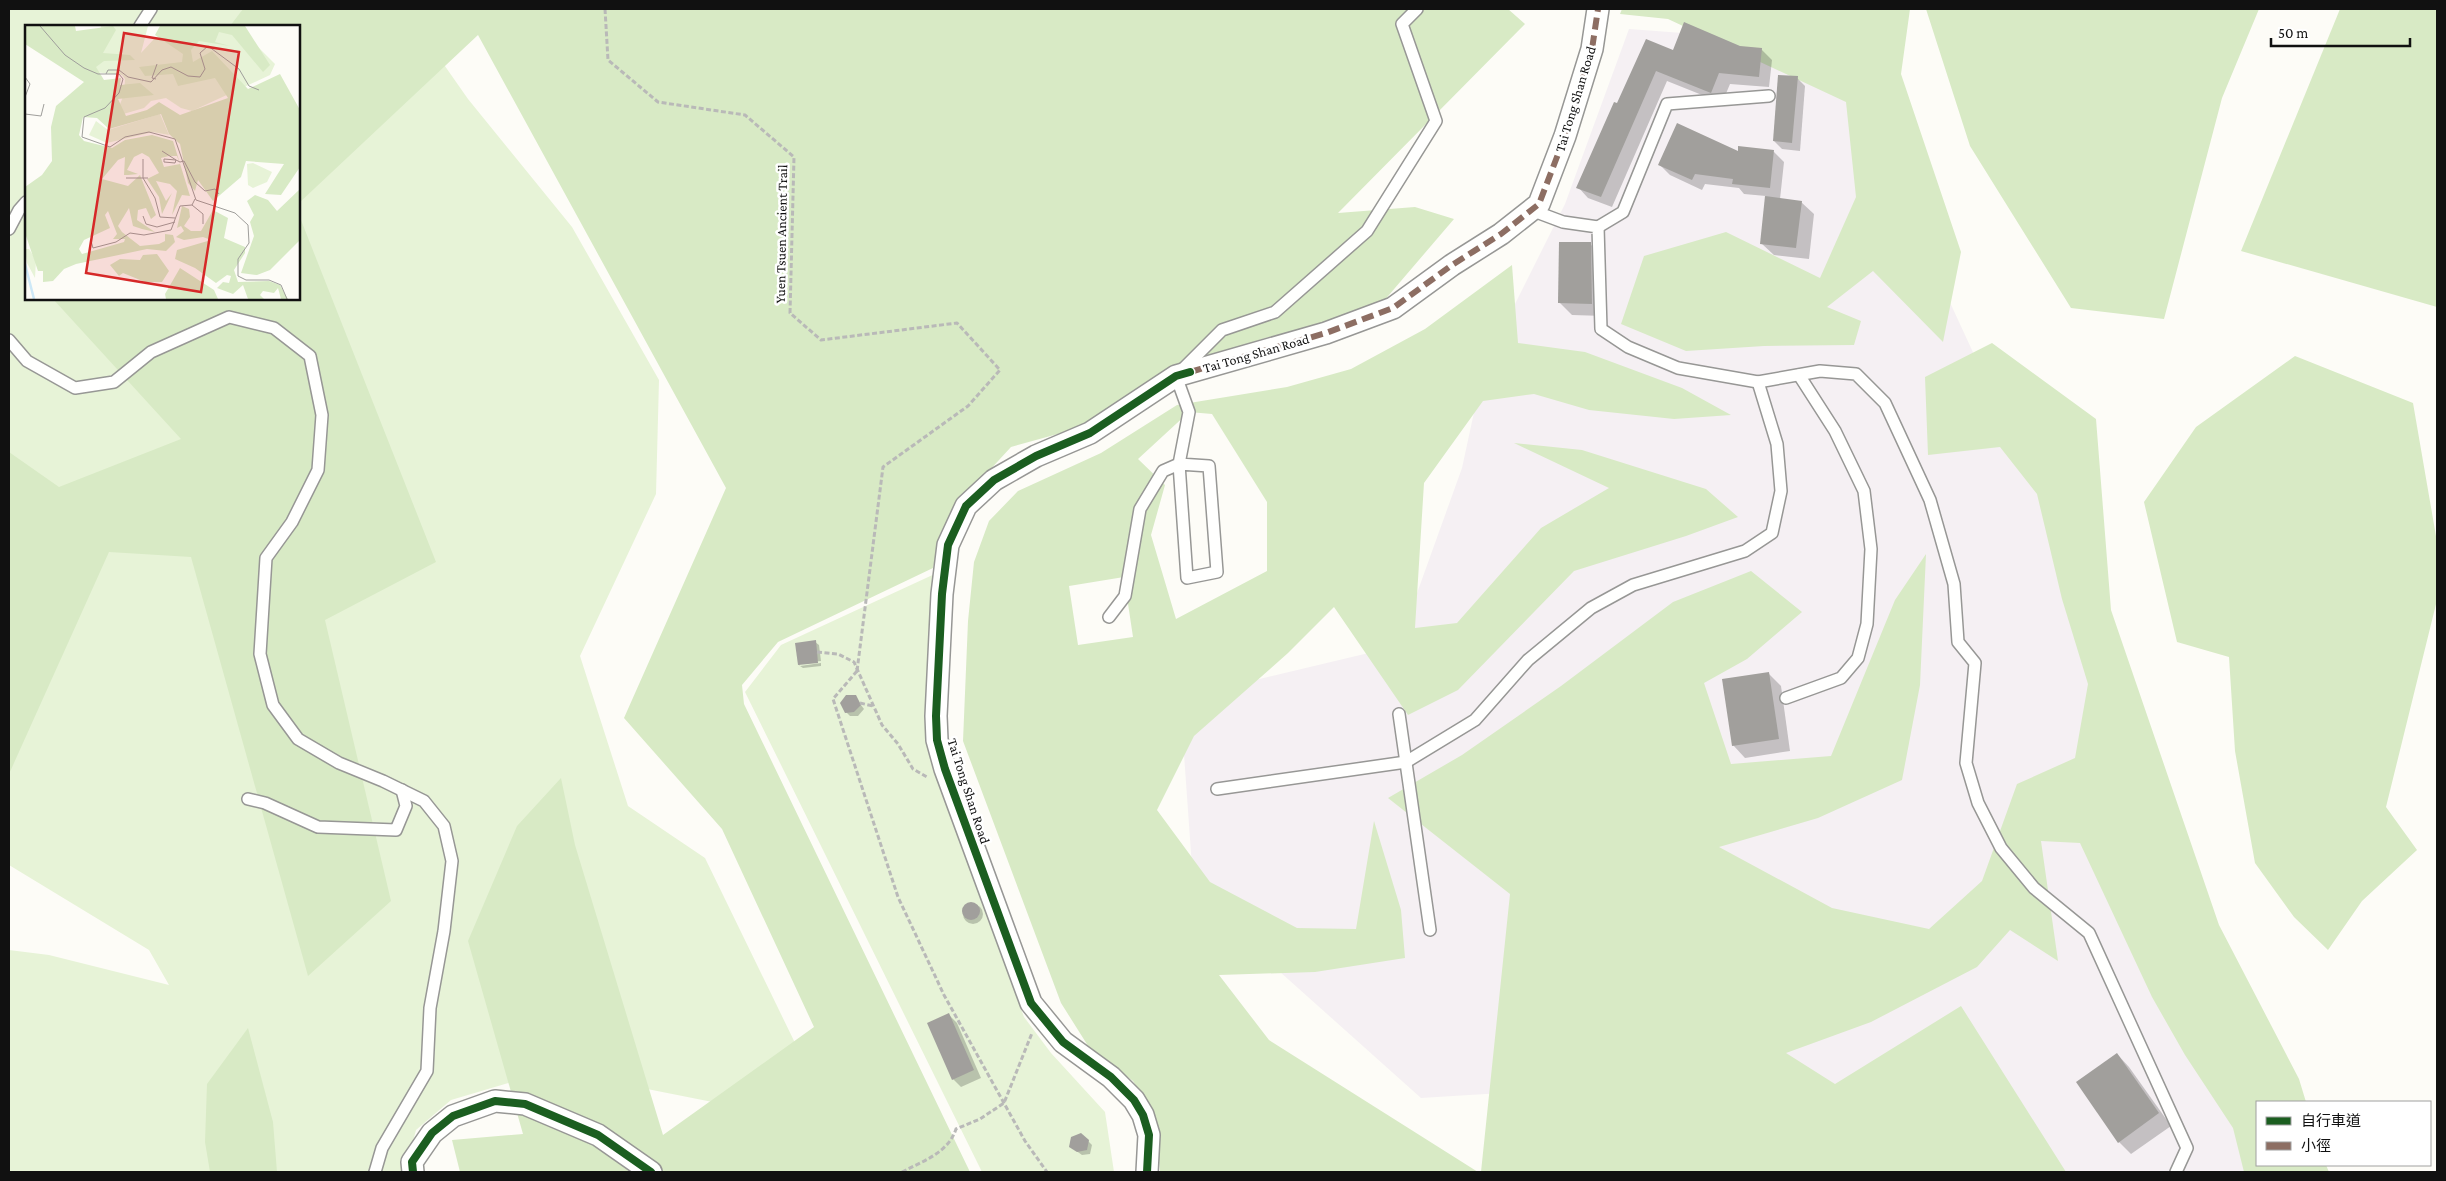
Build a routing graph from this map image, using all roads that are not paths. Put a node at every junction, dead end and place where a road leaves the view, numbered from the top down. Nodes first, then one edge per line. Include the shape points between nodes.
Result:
1 (151, 9) edge
2 (1417, 9) edge
3 (1598, 9) edge
4 (141, 25) edge
5 (1769, 96) dead end
6 (25, 203) edge
7 (1531, 210) junction
8 (1598, 227) junction
9 (9, 228) edge
10 (9, 340) edge
11 (1183, 374) junction
12 (1799, 375) junction
13 (1758, 382) junction
14 (1180, 464) junction
15 (1108, 616) dead end
16 (1786, 698) dead end
17 (1399, 714) dead end
18 (1406, 762) junction
19 (1217, 789) dead end
20 (402, 790) junction
21 (248, 799) dead end
22 (1430, 930) dead end
23 (375, 1172) edge
24 (413, 1172) edge
25 (650, 1172) edge
26 (1147, 1172) edge
27 (2176, 1172) edge

1 - 4 lane
2 - 11 lane via 1402,24 1436,121 1367,231 1275,312 1222,330
3 - 7 street, Tai Tong Shan Road via 1592,49 1565,136 1539,204
5 - 8 lane via 1666,104 1623,212
6 - 9 lane
7 - 8 lane via 1564,222
7 - 11 street, Tai Tong Shan Road via 1393,308 1326,333
8 - 13 lane via 1600,329 1628,347 1678,368
10 - 20 lane via 27,361 76,388 114,382 151,352 230,317 274,328 310,356 322,415 318,470 292,522 266,558 260,654 273,705 298,740 339,763
11 - 14 lane via 1189,412
11 - 26 street, Tai Tong Shan Road via 1090,432 1036,456 994,480 966,506 948,545 942,594 936,716 945,769 1031,1003 1063,1042 1111,1077 1134,1100 1149,1135
12 - 13 lane
12 - 16 lane via 1835,431 1864,491 1871,549 1867,624 1858,658 1841,678
12 - 27 lane via 1820,371 1856,374 1885,403 1930,500 1954,584 1958,642 1975,663 1966,763 1978,803 2001,848 2034,888 2089,933 2187,1148
13 - 18 lane via 1777,444 1781,491 1772,534 1744,551 1633,585 1591,608 1528,660 1475,720
14 - 14 lane via 1209,466 1217,572 1186,578
14 - 15 lane via 1162,471 1140,509 1125,596
17 - 18 lane
18 - 19 lane
18 - 22 lane
20 - 21 lane via 406,806 396,830 318,827
20 - 23 lane via 424,801 444,826 452,861 430,1008 427,1071 382,1148
24 - 25 street via 412,1162 432,1133 453,1116 495,1102 525,1104 598,1135

